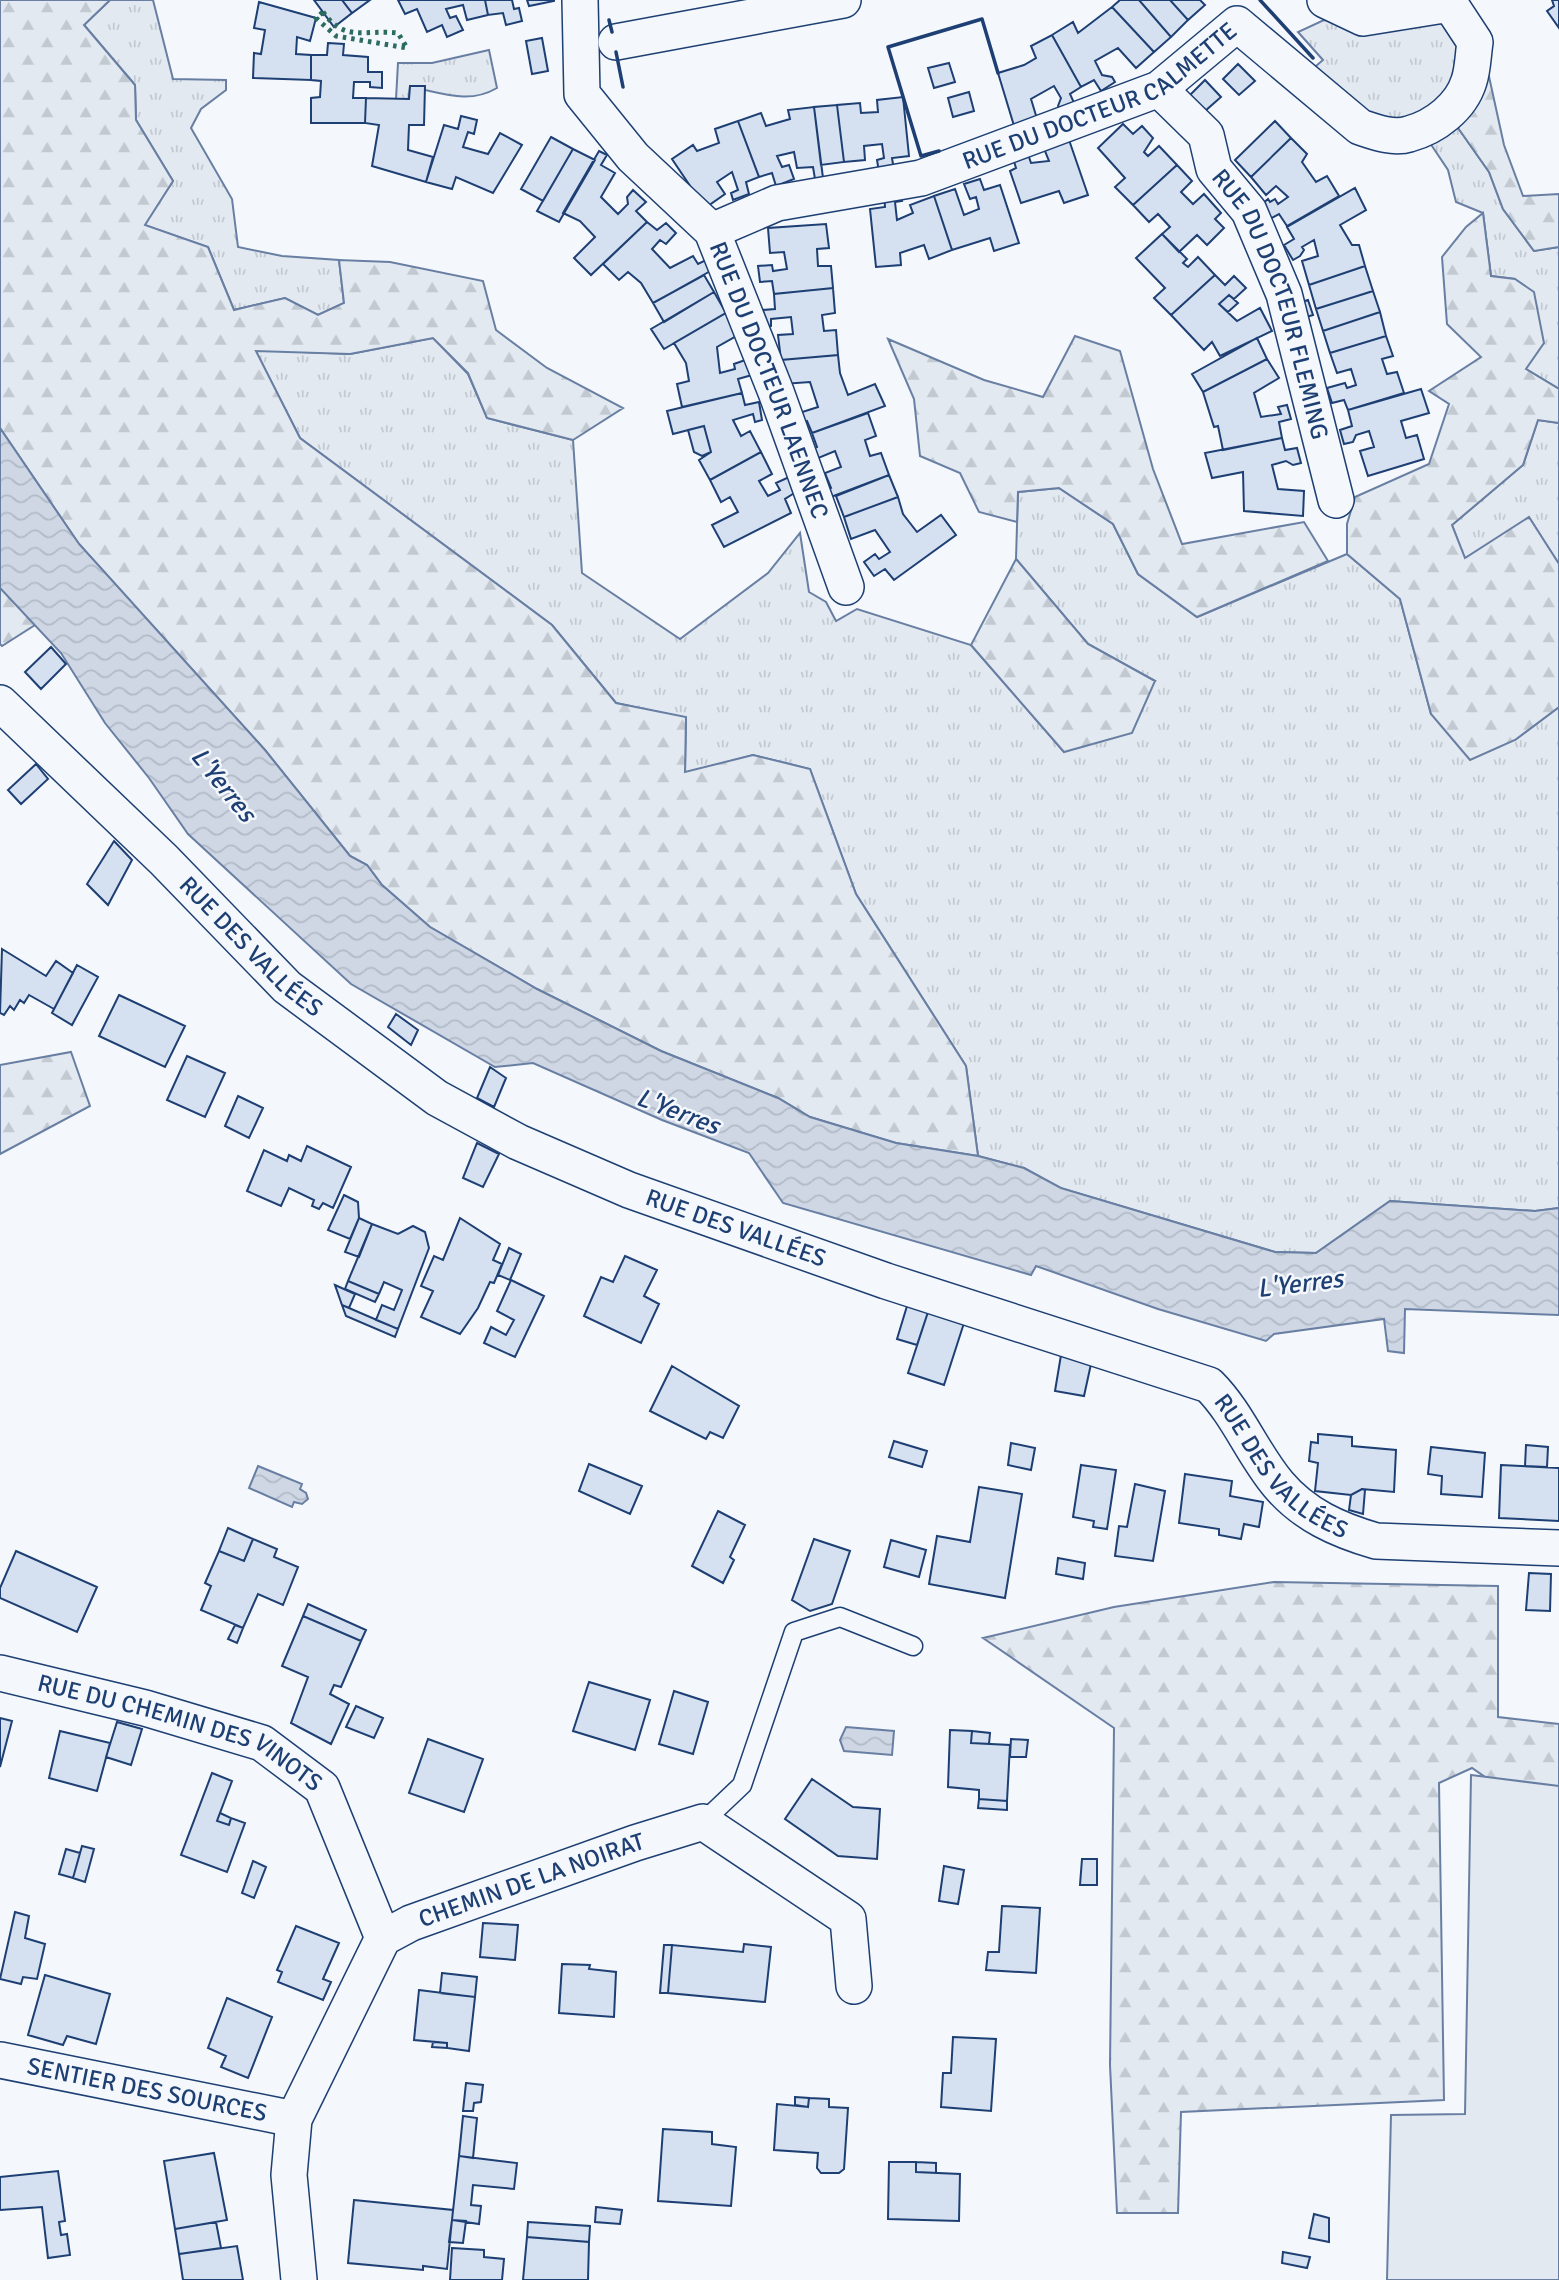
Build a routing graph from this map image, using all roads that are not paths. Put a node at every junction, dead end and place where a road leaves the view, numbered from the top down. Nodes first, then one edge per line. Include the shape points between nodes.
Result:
1 (580, 0) edge
2 (1325, 0) edge
3 (830, 1) edge
4 (1451, 2) edge
5 (616, 42) dead end
6 (1159, 89) junction
7 (712, 231) junction
8 (1336, 500) dead end
9 (846, 587) dead end
10 (0, 703) edge
11 (1559, 1548) edge
12 (914, 1646) dead end
13 (0, 1673) edge
14 (703, 1822) junction
15 (383, 1938) junction
16 (854, 1986) dead end
17 (0, 2060) edge
18 (294, 2119) junction
19 (299, 2280) edge

1 - 7 street, RUE DU DOCTEUR LAENNEC via 582,94 633,157
2 - 4 street, RUE DU DOCTEUR CALMETTE via 1363,18
3 - 5 street
4 - 6 street, RUE DU DOCTEUR CALMETTE via 1475,42 1469,81 1456,105 1439,120 1408,135 1360,127 1237,24
6 - 7 street, RUE DU DOCTEUR CALMETTE via 921,178 777,203
6 - 8 street, RUE DU DOCTEUR FLEMING via 1206,135 1214,169 1249,211 1284,294
7 - 9 street, RUE DU DOCTEUR LAENNEC
10 - 11 street, RUE DES VALLÉES via 164,860 287,987 437,1098 518,1142 629,1190 886,1281 1209,1385 1278,1483 1310,1513 1347,1532 1376,1541
12 - 14 lane, CHEMIN DE LA NOIRAT via 840,1617 794,1632 742,1785
13 - 15 street, RUE DU CHEMIN DES VINOTS via 145,1708 262,1744 323,1788
14 - 15 street, CHEMIN DE LA NOIRAT via 411,1923
14 - 16 street via 848,1919
15 - 18 street
17 - 18 street, SENTIER DES SOURCES
18 - 19 street via 289,2175

